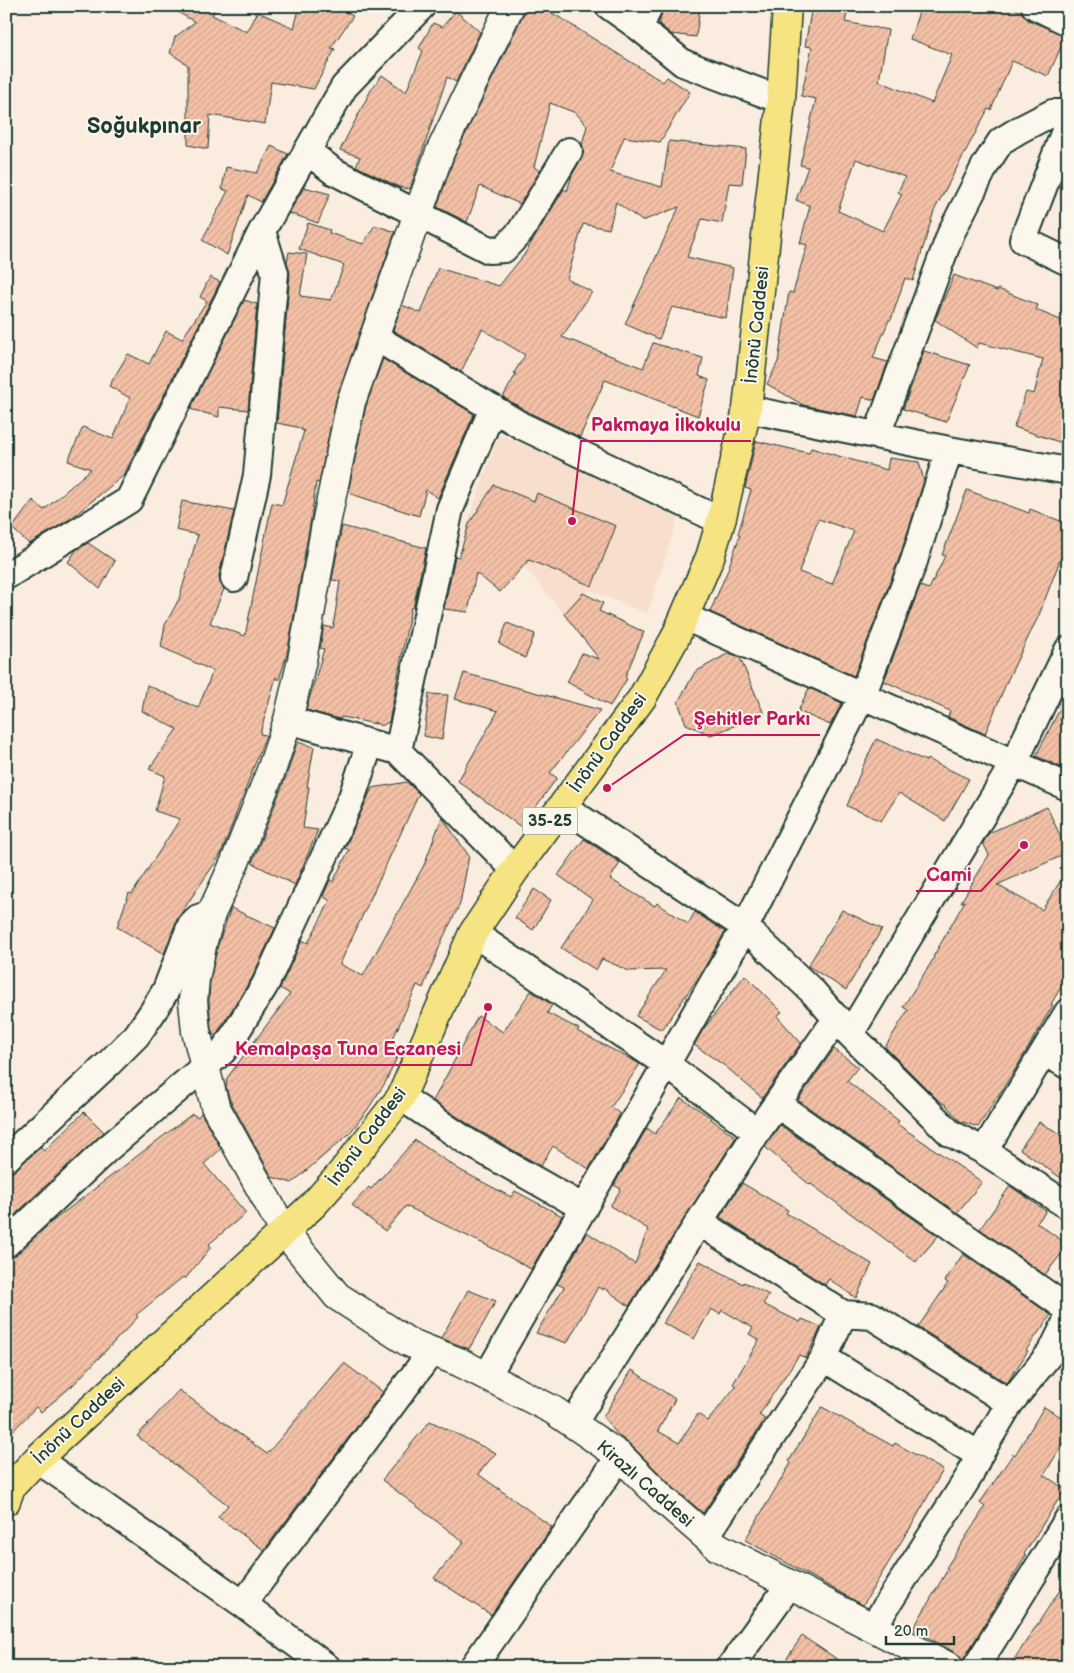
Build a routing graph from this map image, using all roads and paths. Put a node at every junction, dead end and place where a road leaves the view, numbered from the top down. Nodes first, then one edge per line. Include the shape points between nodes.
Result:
1 (422, 6) edge
2 (510, 6) edge
3 (609, 6) edge
4 (787, 6) edge
5 (1035, 6) edge
6 (645, 17) edge
7 (1068, 22) edge
8 (781, 100) junction
9 (1068, 113) edge
10 (1068, 124) edge
11 (307, 151) junction
12 (568, 151) dead end
13 (417, 214) junction
14 (262, 231) junction
15 (1068, 262) edge
16 (375, 337) junction
17 (492, 408) junction
18 (748, 409) junction
19 (877, 435) junction
20 (949, 450) junction
21 (1068, 471) edge
22 (721, 521) junction
23 (6, 576) edge
24 (234, 578) dead end
25 (685, 617) junction
26 (1068, 650) edge
27 (862, 696) junction
28 (288, 720) junction
29 (370, 743) junction
30 (398, 751) junction
31 (1014, 763) junction
32 (1068, 787) edge
33 (562, 806) junction
34 (515, 870) junction
35 (211, 914) junction
36 (745, 927) junction
37 (473, 933) junction
38 (1068, 1012) edge
39 (843, 1026) junction
40 (1044, 1052) junction
41 (666, 1064) junction
42 (1068, 1066) edge
43 (206, 1067) junction
44 (402, 1097) junction
45 (777, 1104) junction
46 (757, 1132) junction
47 (984, 1151) junction
48 (6, 1159) edge
49 (1068, 1206) edge
50 (584, 1208) junction
51 (698, 1222) junction
52 (284, 1231) junction
53 (6, 1244) edge
54 (1068, 1309) edge
55 (844, 1314) junction
56 (1068, 1318) edge
57 (432, 1351) junction
58 (1060, 1356) edge
59 (824, 1358) junction
60 (487, 1376) junction
61 (1010, 1403) junction
62 (573, 1424) junction
63 (979, 1455) junction
64 (620, 1456) junction
65 (38, 1459) junction
66 (8, 1493) edge
67 (1068, 1519) edge
68 (706, 1536) junction
69 (790, 1584) junction
70 (243, 1604) junction
71 (873, 1627) junction
72 (327, 1667) edge
73 (473, 1667) edge
74 (730, 1667) edge
75 (949, 1667) edge
76 (976, 1667) edge

1 - 11 street via 344,88
2 - 13 street, Kirazlı Caddesi via 440,152
3 - 6 street
4 - 8 main road, İnönü Caddesi / 35-25
5 - 7 street
6 - 8 street via 683,63
8 - 18 main road, İnönü Caddesi / 35-25
9 - 19 street via 1052,113 1001,141 986,164 951,233
10 - 15 street via 1023,240
11 - 13 street via 333,171
11 - 14 street
12 - 13 street via 520,231 504,249 489,250
13 - 16 street, Kirazlı Caddesi
14 - 23 street via 129,500
14 - 24 street via 276,273 256,476
16 - 17 street
16 - 28 street, Kirazlı Caddesi via 351,402
17 - 22 street via 522,426
17 - 30 street via 450,509
18 - 19 street
18 - 22 main road, İnönü Caddesi / 35-25
19 - 20 street
20 - 21 street
20 - 27 street via 914,561
22 - 25 main road, İnönü Caddesi / 35-25
25 - 27 street
25 - 33 main road, İnönü Caddesi / 35-25 via 642,698
26 - 31 street
27 - 31 street
27 - 36 street
28 - 29 street
28 - 35 street, Kirazlı Caddesi via 238,854
29 - 30 street
29 - 43 street via 352,797 265,985 227,1045
30 - 34 street
31 - 32 street
31 - 39 street
33 - 34 main road, İnönü Caddesi / 35-25
33 - 36 street
34 - 37 main road, İnönü Caddesi / 35-25
35 - 43 street, Kirazlı Caddesi via 194,979 193,1001 196,1031
35 - 48 street via 198,918 192,925 166,990 136,1035
36 - 39 street via 814,993
36 - 41 street
37 - 41 street
37 - 44 main road, İnönü Caddesi / 35-25
38 - 40 street
39 - 45 street
39 - 47 street via 950,1133
40 - 42 street
40 - 47 street
41 - 46 street
41 - 50 street
43 - 52 street, Kirazlı Caddesi via 215,1106
43 - 53 street via 107,1149
44 - 50 street via 468,1142
44 - 52 main road, İnönü Caddesi / 35-25 via 339,1176
45 - 46 street
45 - 54 street
46 - 51 street
47 - 49 street
50 - 60 street
51 - 55 street
51 - 62 street
52 - 57 street, Kirazlı Caddesi via 337,1296 408,1342
52 - 65 main road, İnönü Caddesi / 35-25
55 - 59 street
55 - 61 street via 872,1316
56 - 58 street
57 - 60 street, Kirazlı Caddesi
57 - 70 street
58 - 61 street
59 - 63 street
59 - 68 street
60 - 62 street, Kirazlı Caddesi
61 - 63 street
62 - 64 street, Kirazlı Caddesi
63 - 71 street via 970,1475
64 - 68 street, Kirazlı Caddesi
64 - 73 street
65 - 66 main road, İnönü Caddesi / 35-25
65 - 70 street
67 - 76 street
68 - 69 street, Kirazlı Caddesi via 718,1547
69 - 71 street, Kirazlı Caddesi
69 - 74 street
70 - 72 street
71 - 75 street, Kirazlı Caddesi

